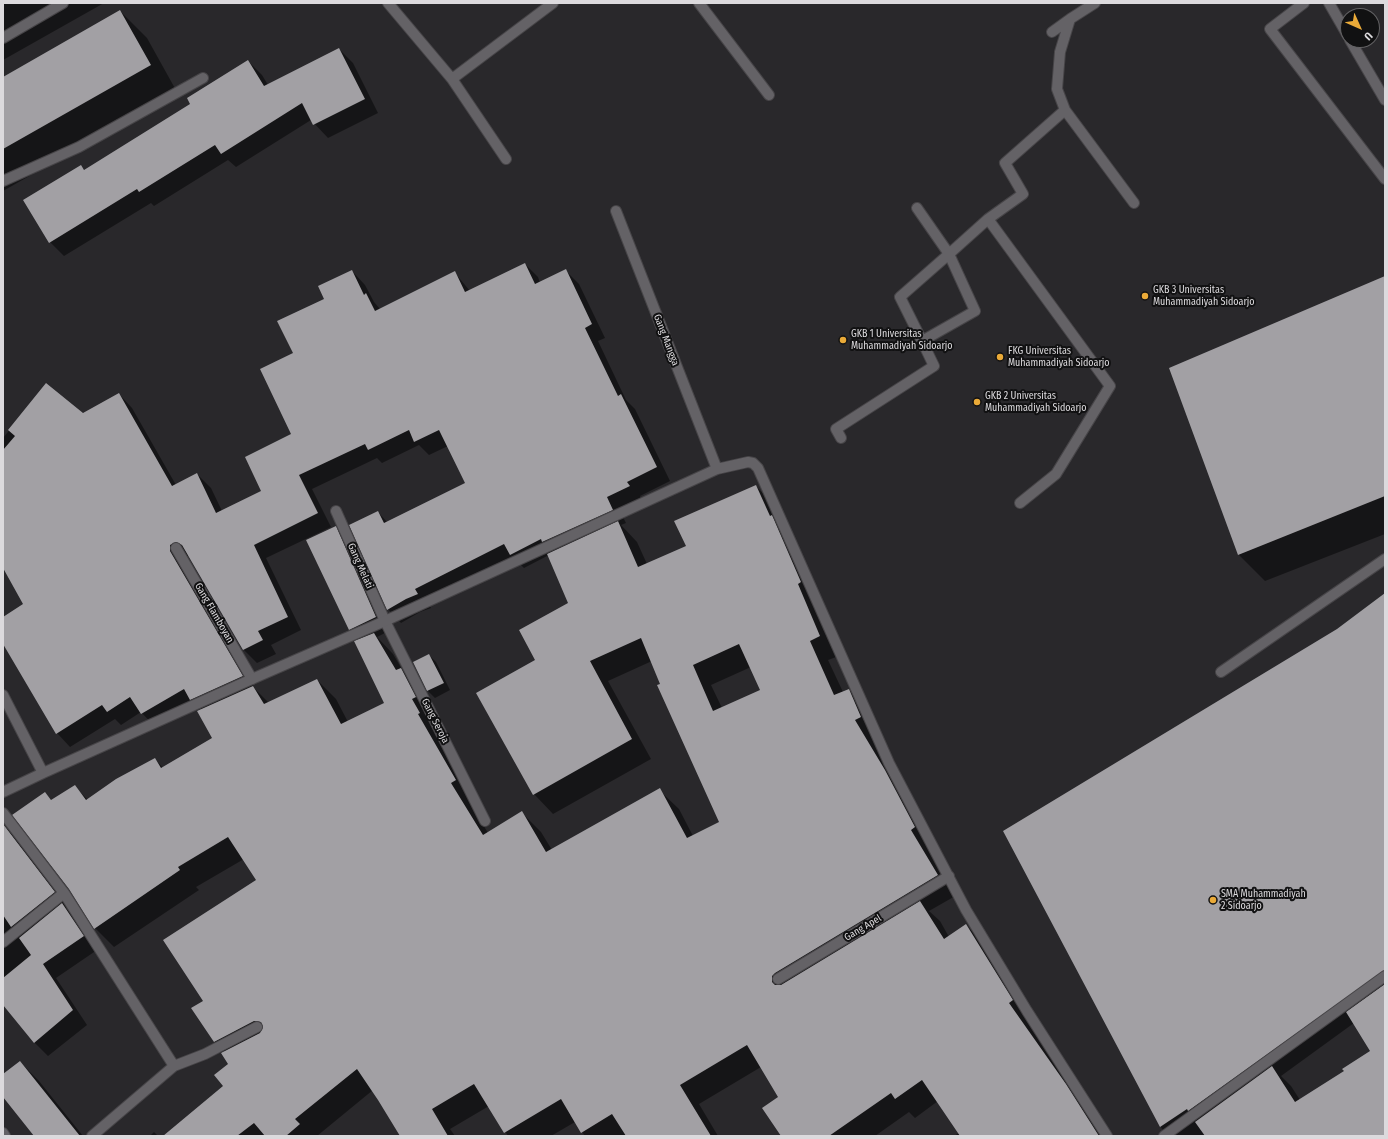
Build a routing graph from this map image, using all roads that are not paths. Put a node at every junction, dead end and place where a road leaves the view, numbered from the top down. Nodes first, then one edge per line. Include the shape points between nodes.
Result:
1 (63, 3) edge
2 (388, 3) edge
3 (553, 3) edge
4 (699, 3) edge
5 (1095, 3) edge
6 (1304, 3) edge
7 (1329, 3) edge
8 (1070, 19) junction
9 (1340, 22) edge
10 (1052, 32) dead end
11 (3, 38) edge
12 (1355, 48) edge
13 (203, 78) dead end
14 (452, 79) junction
15 (769, 95) dead end
16 (1385, 100) edge
17 (1065, 110) junction
18 (506, 159) dead end
19 (1385, 179) edge
20 (3, 181) edge
21 (1134, 203) dead end
22 (917, 208) dead end
23 (616, 211) dead end
24 (988, 220) junction
25 (949, 254) junction
26 (922, 341) junction
27 (841, 438) dead end
28 (717, 469) junction
29 (1020, 503) dead end
30 (336, 511) dead end
31 (176, 548) dead end
32 (1385, 559) edge
33 (385, 621) junction
34 (1221, 672) dead end
35 (252, 679) junction
36 (3, 694) edge
37 (43, 773) junction
38 (3, 792) edge
39 (3, 812) edge
40 (486, 821) dead end
41 (948, 876) junction
42 (64, 893) junction
43 (3, 942) edge
44 (1385, 976) edge
45 (778, 979) dead end
46 (257, 1027) dead end
47 (174, 1066) junction
48 (3, 1133) edge
49 (5, 1136) edge
50 (92, 1136) edge
51 (1107, 1136) edge
52 (1164, 1136) edge

1 - 11 street
2 - 14 street
3 - 14 street
4 - 15 street
5 - 8 street
6 - 19 street via 1270,29
7 - 9 street
8 - 10 street
8 - 17 street via 1060,52 1057,89
12 - 16 street
13 - 20 street via 79,147
14 - 18 street
17 - 21 street
17 - 24 street via 1005,163 1023,194
22 - 25 street
23 - 28 street, Gang Mangga
24 - 25 street
24 - 29 street via 1110,386 1056,474
25 - 26 street via 900,297
25 - 26 street via 975,311
26 - 27 street via 934,366 836,429
28 - 33 street
28 - 41 street via 748,462 754,463 758,468 888,763
30 - 33 street, Gang Melati
31 - 35 street, Gang Flamboyan
32 - 34 street
33 - 35 street
33 - 40 street, Gang Seroja
35 - 37 street
36 - 37 street
37 - 38 street
39 - 42 street
41 - 45 street, Gang Apel
41 - 51 street via 1027,1012
42 - 43 street
42 - 47 street
44 - 52 street
46 - 47 street via 205,1054
47 - 50 street
48 - 49 street

